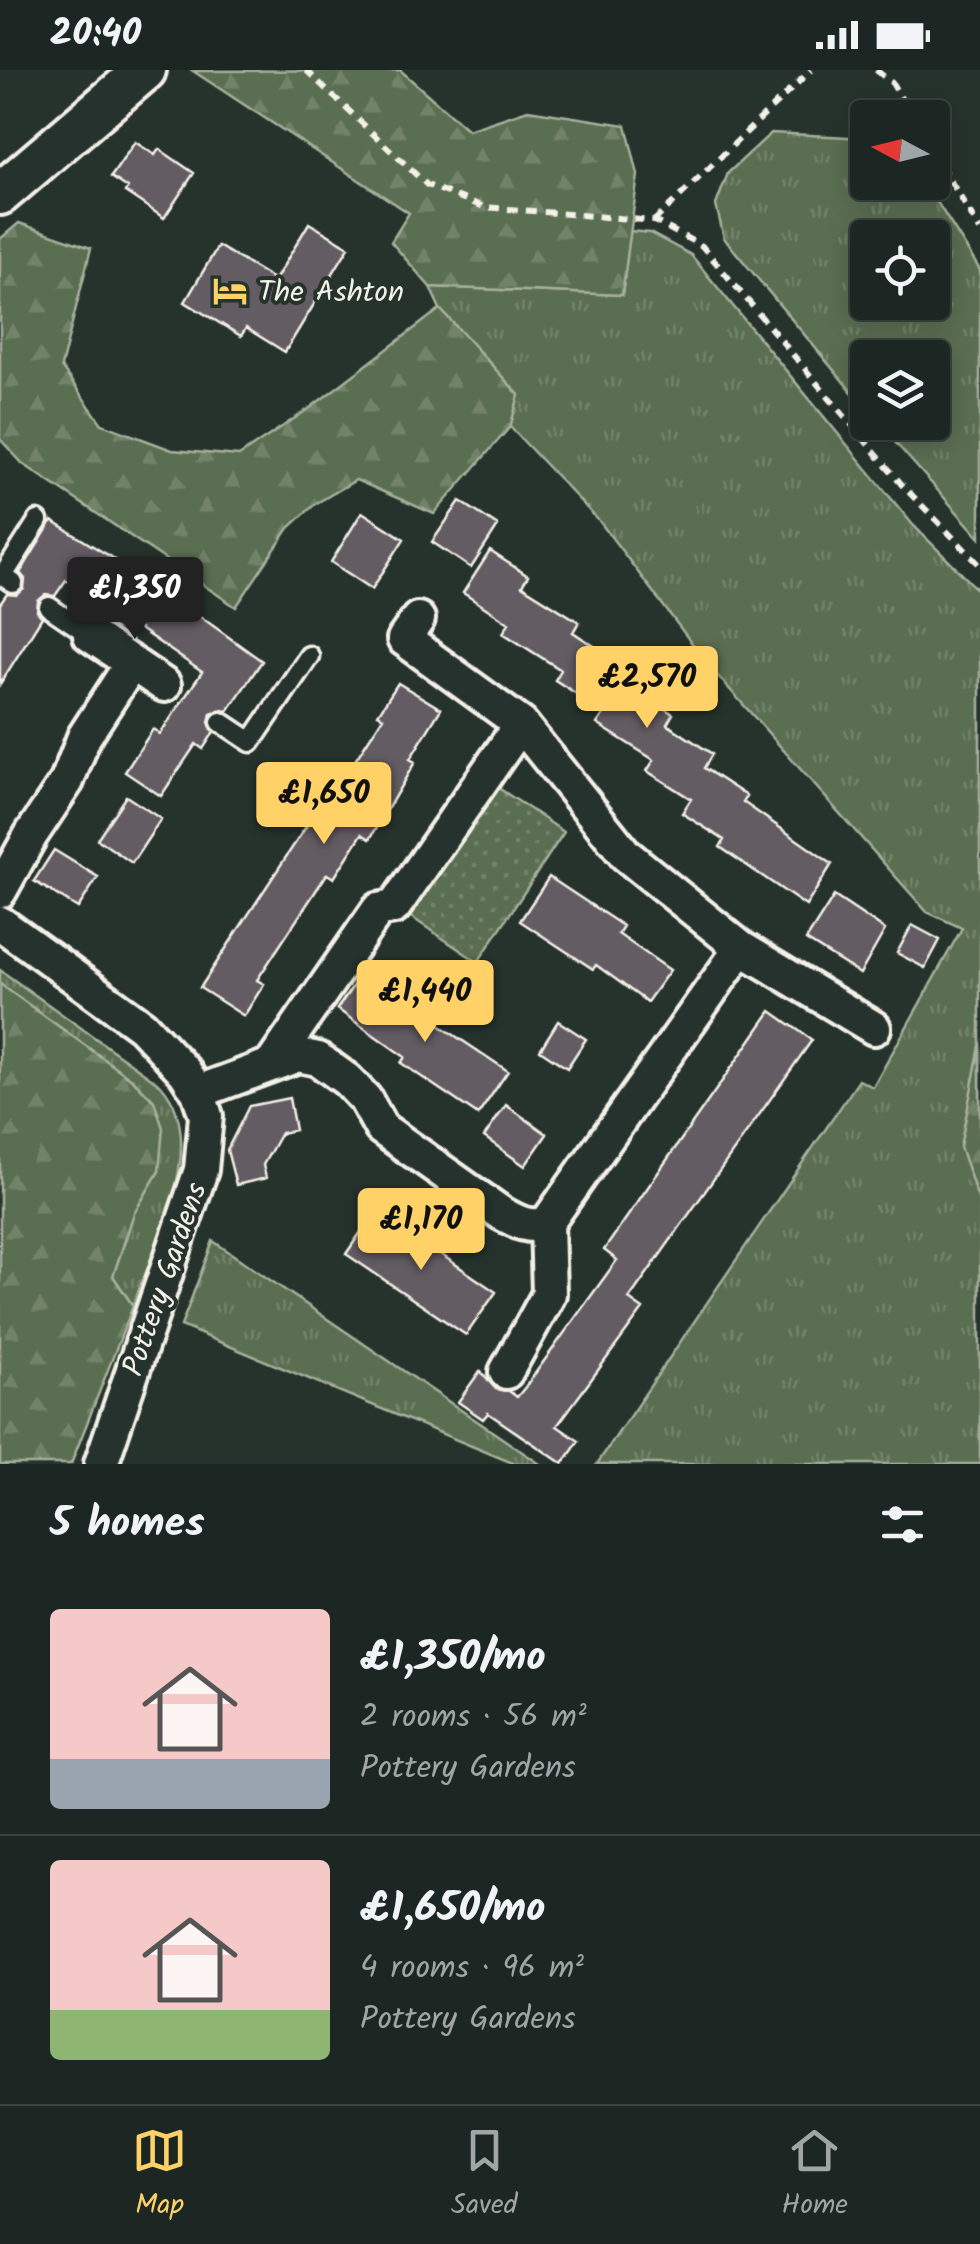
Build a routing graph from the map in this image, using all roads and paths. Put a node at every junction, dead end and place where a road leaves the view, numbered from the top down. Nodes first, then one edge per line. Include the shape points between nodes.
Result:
1 (306, 70) edge
2 (810, 70) edge
3 (876, 70) edge
4 (125, 76) edge
5 (902, 100) edge
6 (950, 180) edge
7 (0, 194) edge
8 (654, 221) junction
9 (980, 230) edge
10 (38, 521) dead end
11 (980, 565) edge
12 (14, 583) dead end
13 (48, 607) dead end
14 (418, 619) dead end
15 (90, 635) joint
16 (309, 656) dead end
17 (132, 663) junction
18 (174, 692) dead end
19 (221, 722) dead end
20 (520, 724) junction
21 (0, 891) edge
22 (0, 923) edge
23 (741, 948) junction
24 (874, 1028) dead end
25 (272, 1064) junction
26 (198, 1092) junction
27 (547, 1223) junction
28 (506, 1372) dead end
29 (101, 1464) edge

1 - 8 path via 427,185 484,207
2 - 8 path
3 - 5 path
4 - 7 street
6 - 9 path
8 - 11 path via 702,246 903,486
10 - 12 lane via 4,576
13 - 15 lane
14 - 20 street via 404,639
15 - 17 street
16 - 19 lane via 251,742
17 - 18 street
17 - 21 street
20 - 23 street via 626,855
20 - 25 street via 394,908 378,910
22 - 26 street via 142,1026
23 - 24 street
23 - 27 street
25 - 26 street
25 - 27 street via 298,1055 318,1059 348,1080 381,1128 501,1213 523,1224
26 - 29 street, Pottery Gardens via 206,1116 201,1170
27 - 28 street via 549,1294

